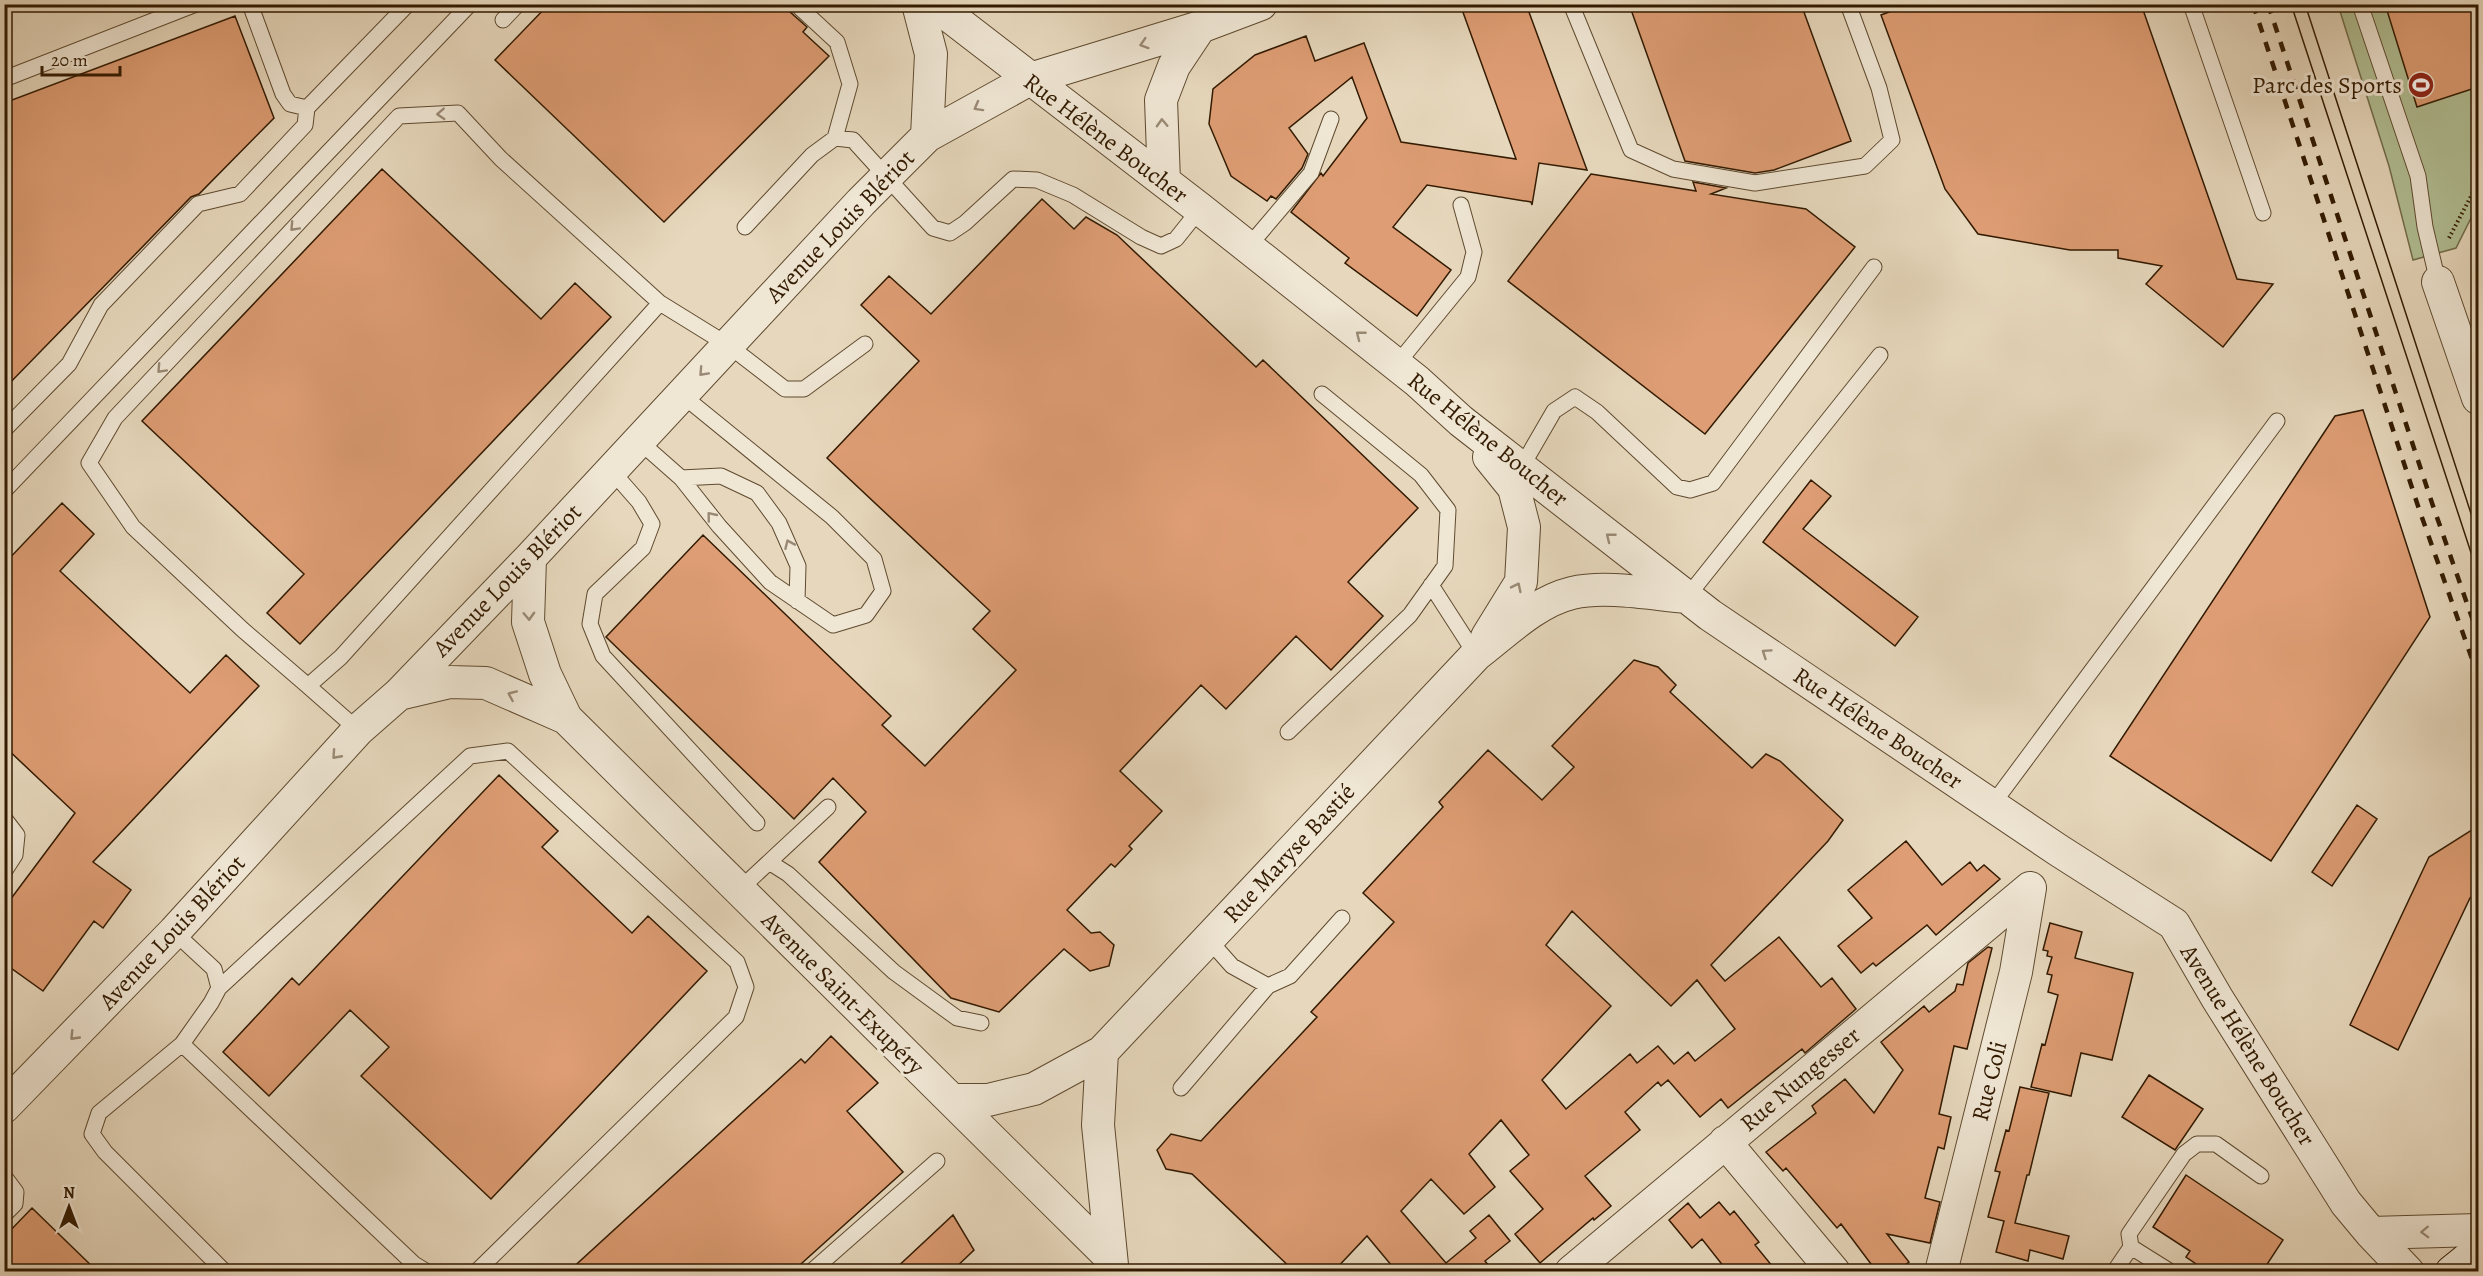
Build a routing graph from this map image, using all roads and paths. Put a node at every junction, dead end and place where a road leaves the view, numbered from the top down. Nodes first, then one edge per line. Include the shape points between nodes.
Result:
1 (196, 4) edge
2 (250, 4) edge
3 (408, 4) edge
4 (470, 4) edge
5 (518, 4) edge
6 (796, 4) edge
7 (918, 4) edge
8 (934, 4) edge
9 (1261, 4) edge
10 (1571, 4) edge
11 (1848, 4) edge
12 (2191, 4) edge
13 (2360, 4) edge
14 (503, 20) dead end
15 (1200, 27) junction
16 (4, 79) edge
17 (1030, 79) junction
18 (307, 108) junction
19 (1331, 119) dead end
20 (927, 136) junction
21 (835, 138) junction
22 (885, 178) junction
23 (1164, 181) junction
24 (2478, 183) edge
25 (1461, 205) dead end
26 (1200, 209) junction
27 (2263, 213) dead end
28 (745, 227) dead end
29 (1248, 247) junction
30 (2431, 251) junction
31 (1874, 267) dead end
32 (2438, 282) joint
33 (660, 303) junction
34 (865, 344) dead end
35 (728, 345) junction
36 (1880, 355) dead end
37 (1397, 364) junction
38 (1322, 394) dead end
39 (682, 395) junction
40 (2478, 398) edge
41 (1461, 421) junction
42 (2277, 421) dead end
43 (4, 430) edge
44 (639, 441) junction
45 (1521, 468) junction
46 (611, 470) junction
47 (681, 478) junction
48 (4, 491) edge
49 (530, 558) junction
50 (1431, 585) junction
51 (1687, 597) junction
52 (797, 601) junction
53 (1476, 655) junction
54 (308, 686) junction
55 (399, 694) junction
56 (566, 718) junction
57 (358, 730) junction
58 (1288, 732) dead end
59 (1992, 805) junction
60 (828, 807) dead end
61 (4, 818) edge
62 (757, 823) dead end
63 (2058, 850) joint
64 (769, 862) junction
65 (4, 872) edge
66 (2030, 888) joint
67 (739, 890) junction
68 (1342, 918) dead end
69 (174, 932) junction
70 (1208, 939) junction
71 (1268, 986) junction
72 (219, 988) junction
73 (981, 1023) dead end
74 (182, 1044) junction
75 (1102, 1052) junction
76 (1181, 1088) dead end
77 (952, 1100) junction
78 (4, 1107) edge
79 (1725, 1142) junction
80 (937, 1161) dead end
81 (4, 1176) edge
82 (2261, 1176) dead end
83 (4, 1215) edge
84 (2478, 1230) edge
85 (2371, 1233) junction
86 (2131, 1247) junction
87 (2478, 1251) edge
88 (1112, 1265) edge
89 (225, 1272) edge
90 (427, 1272) edge
91 (476, 1272) edge
92 (811, 1272) edge
93 (1571, 1272) edge
94 (1834, 1272) edge
95 (1941, 1272) edge
96 (2114, 1272) edge
97 (2171, 1272) edge
98 (2408, 1272) edge
99 (2452, 1272) edge

1 - 16 lane
2 - 18 lane via 283,94 290,104
3 - 18 lane
4 - 48 lane
5 - 14 lane
6 - 21 lane via 837,42 850,84
7 - 20 street via 931,54
8 - 17 street, Rue Hélène Boucher
9 - 15 street, Avenue Louis Blériot
10 - 11 lane via 1631,150 1673,169 1755,183 1865,166 1892,140 1879,88
12 - 27 lane
13 - 30 lane via 2418,176
15 -> 17 street, Avenue Louis Blériot
23 -> 15 street via 1161,100 1174,66
17 -> 20 street, Avenue Louis Blériot
17 - 23 street, Rue Hélène Boucher
18 - 43 lane via 305,125 240,194 198,204 101,305 69,364
19 - 29 lane via 1311,172
20 - 22 street, Avenue Louis Blériot
21 - 22 lane via 853,140
21 - 28 lane via 812,155
22 - 26 lane via 933,228 950,233 1013,179 1036,180 1073,195 1161,246 1176,238
22 - 35 street, Avenue Louis Blériot
23 - 26 street, Rue Hélène Boucher
24 - 30 path via 2450,238
25 - 37 lane via 1474,252 1468,277
26 - 29 street, Rue Hélène Boucher
37 -> 29 street, Rue Hélène Boucher
30 - 32 lane
31 - 45 lane via 1713,483 1690,489 1677,487 1597,412 1575,397 1554,411
32 - 40 street
33 - 35 lane
33 - 54 lane via 341,657
33 -> 54 lane via 501,159 458,113 399,116 115,418 89,463 133,527
34 - 35 lane via 804,389 785,389
35 -> 39 street, Avenue Louis Blériot
36 - 51 lane
37 - 41 street, Rue Hélène Boucher
38 - 50 lane via 1421,475 1448,510 1445,566
39 - 44 street, Avenue Louis Blériot
39 - 52 lane via 832,517 874,560 883,591 866,615 833,625
41 - 45 street, Rue Hélène Boucher
53 -> 41 street, Rue Maryse Bastié via 1521,582 1524,527 1514,488
42 - 59 lane
44 - 46 street, Avenue Louis Blériot
44 - 47 lane
51 -> 45 street, Rue Hélène Boucher
46 - 49 street, Avenue Louis Blériot
46 - 62 lane via 652,524 643,548 595,594 590,624 603,656
52 -> 47 lane via 770,582
52 -> 47 lane via 798,566 779,523 757,493 721,476
49 - 55 street, Avenue Louis Blériot
49 -> 56 street, Avenue Saint-Exupéry via 528,622 545,674
50 - 53 lane
50 - 58 lane via 1410,615
51 - 53 street, Rue Maryse Bastié via 1605,591 1572,593 1534,609
59 -> 51 street, Rue Hélène Boucher
53 - 70 street, Rue Maryse Bastié
54 - 57 lane
56 -> 55 street, Avenue Saint-Exupéry via 486,683 450,682
55 - 57 street, Avenue Louis Blériot
56 - 67 street, Avenue Saint-Exupéry
57 -> 69 street, Avenue Louis Blériot
59 - 63 street, Rue Hélène Boucher
60 - 64 lane
61 - 65 lane via 17,835 15,855
63 - 85 street, Avenue Hélène Boucher via 2174,924 2346,1203
64 - 67 lane
64 - 73 lane via 788,874 894,972 957,1018
66 - 79 street, Rue Nungesser
66 - 95 street, Rue Coli via 2016,972
67 - 77 street, Avenue Saint-Exupéry
68 - 71 lane via 1290,976
69 - 72 lane via 214,969
69 -> 78 street, Avenue Louis Blériot
70 - 71 lane via 1232,966
70 - 75 street, Rue Maryse Bastié
71 - 76 lane
72 - 74 lane
72 - 91 lane via 470,756 508,751 737,962 746,987 736,1017
74 - 89 lane via 99,1113 92,1134 105,1152
74 - 90 lane
75 - 77 street, Rue Maryse Bastié via 1034,1089 988,1100
75 - 88 street via 1098,1125
77 - 88 street, Avenue Saint-Exupéry
79 - 93 street, Rue Nungesser
79 - 94 street
80 - 92 lane
81 - 83 lane via 16,1192 15,1204
82 - 86 lane via 2216,1144 2197,1144 2184,1155 2129,1234
84 -> 85 street
85 - 98 street, Avenue Hélène Boucher
86 - 96 lane
86 - 97 lane
87 - 99 main road

